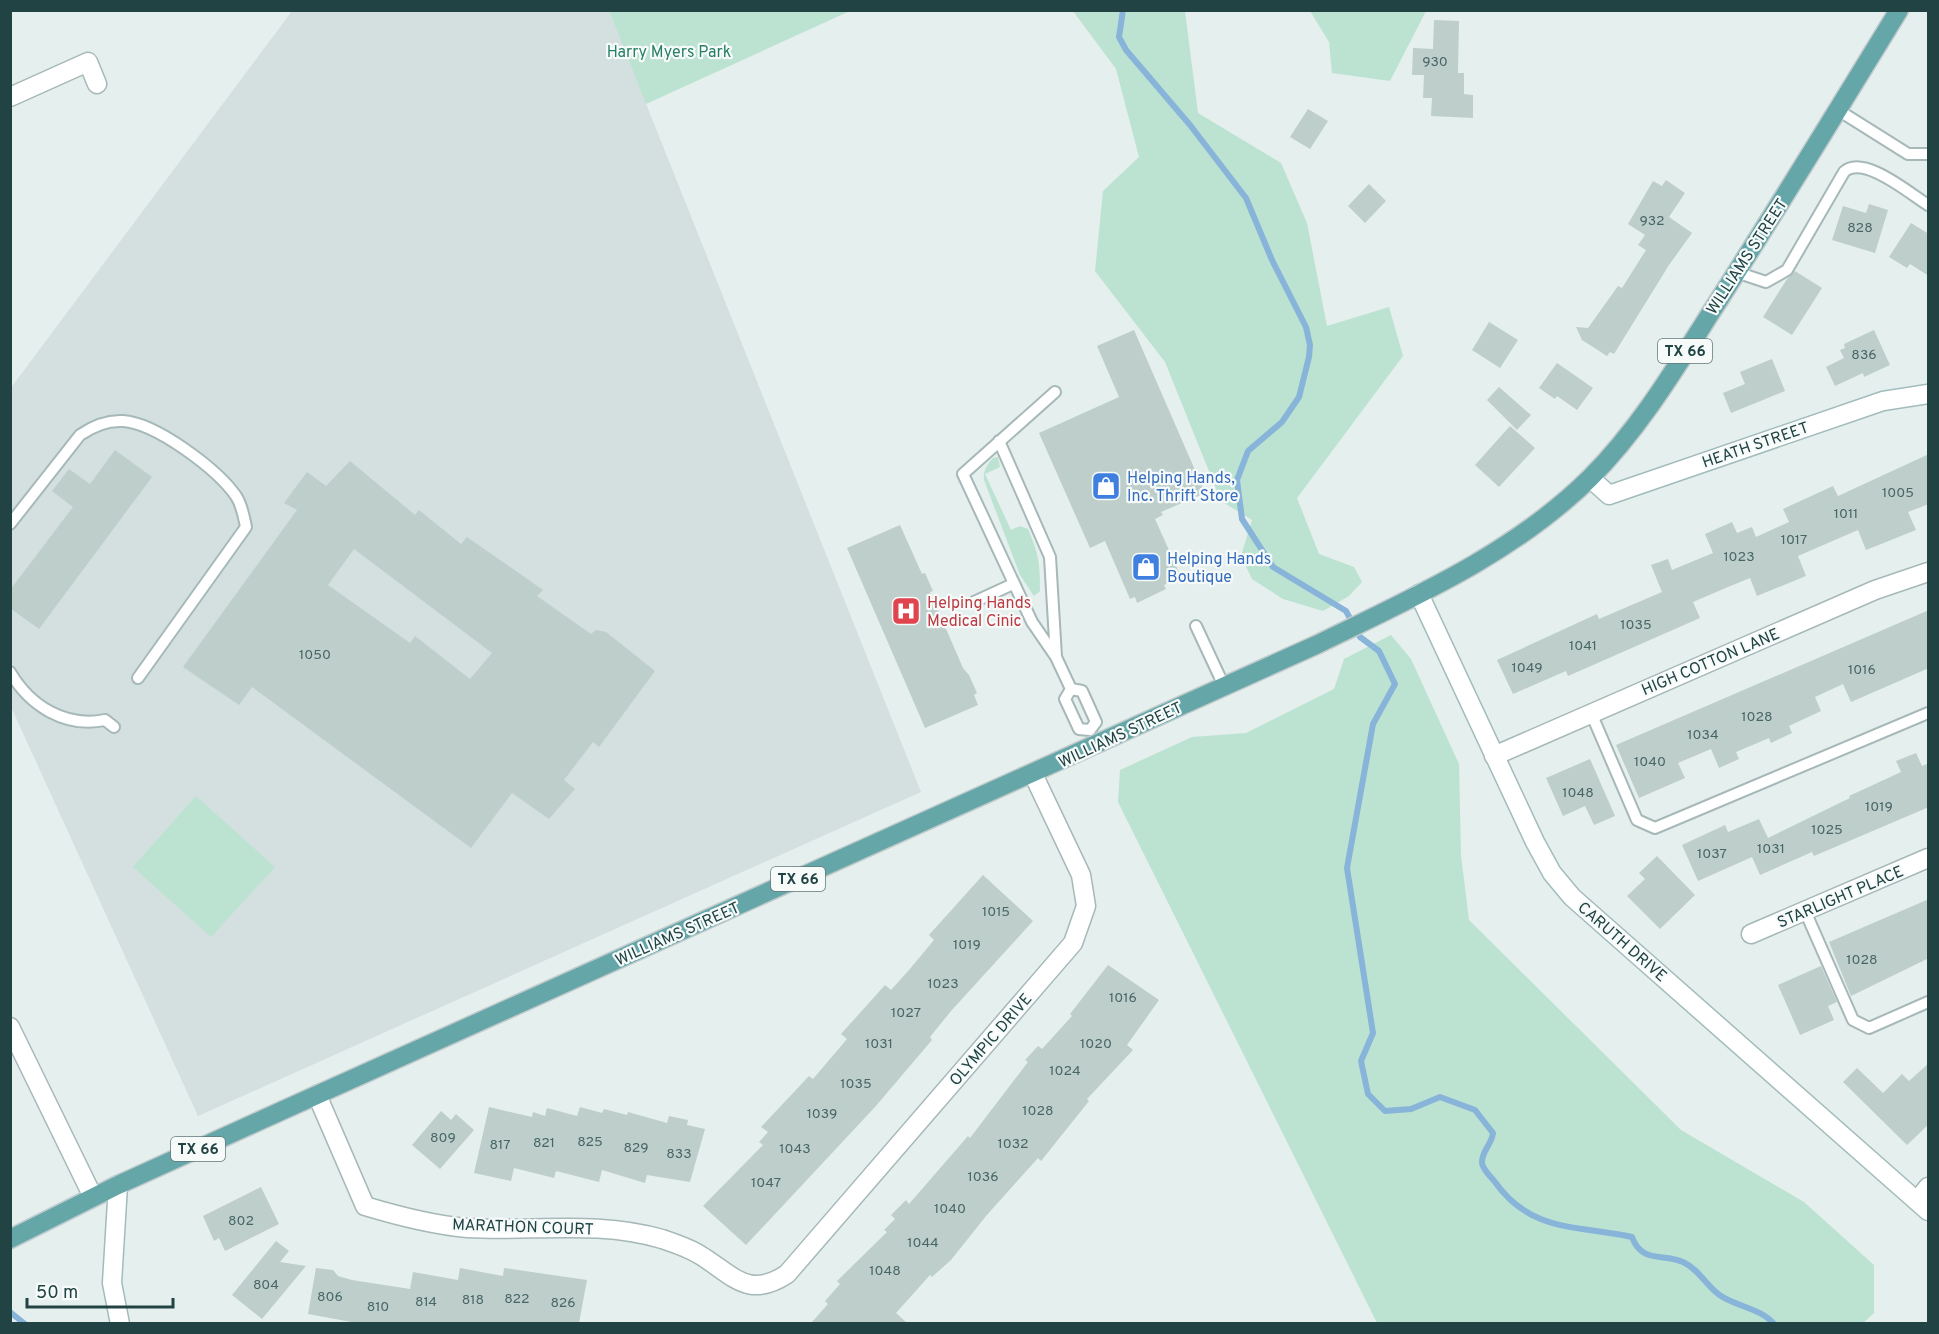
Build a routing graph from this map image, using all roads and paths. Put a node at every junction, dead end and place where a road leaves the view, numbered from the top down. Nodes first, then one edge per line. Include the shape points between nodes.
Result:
1 (1899, 10) edge
2 (97, 84) dead end
3 (10, 97) edge
4 (1838, 110) junction
5 (1929, 154) edge
6 (1929, 205) edge
7 (1736, 273) junction
8 (1055, 392) dead end
9 (1929, 394) edge
10 (999, 441) junction
11 (1590, 478) junction
12 (10, 524) edge
13 (1929, 572) edge
14 (1014, 584) junction
15 (1419, 594) junction
16 (975, 602) dead end
17 (1196, 626) dead end
18 (1056, 657) junction
19 (10, 672) edge
20 (138, 678) dead end
21 (1224, 686) junction
22 (1068, 694) junction
23 (1591, 713) junction
24 (1929, 713) edge
25 (114, 727) dead end
26 (1093, 737) junction
27 (1494, 756) junction
28 (1033, 774) junction
29 (1929, 858) edge
30 (1805, 911) junction
31 (1751, 934) dead end
32 (1929, 1002) edge
33 (10, 1027) edge
34 (317, 1095) junction
35 (118, 1185) junction
36 (93, 1197) junction
37 (1925, 1199) edge
38 (10, 1239) edge
39 (787, 1274) joint
40 (120, 1323) edge

1 - 4 main road, WILLIAMS STREET / TX 66
2 - 3 street via 88,62
4 - 5 lane via 1908,154
4 - 7 main road, WILLIAMS STREET / TX 66
6 - 7 lane via 1870,169 1850,167 1787,270 1766,282
7 - 11 main road, WILLIAMS STREET / TX 66 via 1644,415
8 - 10 lane
9 - 11 street, HEATH STREET via 1883,401 1609,495
10 - 14 lane via 963,474
10 - 18 lane via 1050,557
11 - 15 main road, WILLIAMS STREET / TX 66 via 1514,539
12 - 20 lane via 80,435 95,424 123,421 169,438 224,482 237,498 246,527
13 - 23 street, HIGH COTTON LANE via 1875,590
14 - 16 lane
14 - 18 lane via 1032,622
15 - 21 main road, WILLIAMS STREET / TX 66
15 - 27 street, CARUTH DRIVE
17 - 21 lane
18 - 22 lane
19 - 25 lane via 18,685 50,713 88,723 105,720
21 - 26 main road, WILLIAMS STREET / TX 66
22 - 26 lane via 1079,729
22 - 26 lane via 1082,691 1096,722
23 - 24 lane via 1637,820 1655,828
23 - 27 street, HIGH COTTON LANE
26 - 28 main road, WILLIAMS STREET / TX 66
27 - 37 street, CARUTH DRIVE via 1552,873 1572,897
28 - 34 main road, WILLIAMS STREET / TX 66
28 - 39 street, OLYMPIC DRIVE via 1081,875 1086,906 1073,943
29 - 30 street, STARLIGHT PLACE
30 - 31 street, STARLIGHT PLACE
30 - 32 lane via 1853,1020 1869,1028
33 - 36 street
34 - 35 main road, WILLIAMS STREET / TX 66
34 - 39 street, MARATHON COURT via 365,1206 411,1219 467,1228 569,1226 626,1230 698,1253 741,1283 773,1283
35 - 36 main road, TX 66
35 - 40 street via 112,1283
36 - 38 main road, TX 66

